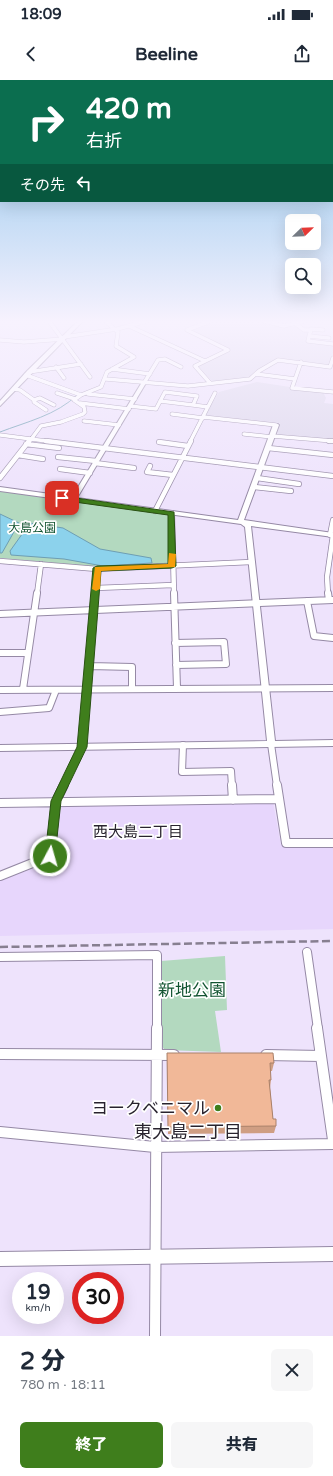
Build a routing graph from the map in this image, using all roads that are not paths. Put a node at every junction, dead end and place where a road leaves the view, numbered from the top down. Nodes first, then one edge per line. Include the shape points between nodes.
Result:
1 (106, 379) edge
2 (295, 379) edge
3 (22, 380) edge
4 (45, 380) edge
5 (112, 380) edge
6 (146, 380) edge
7 (207, 380) edge
8 (244, 380) edge
9 (144, 383) junction
10 (210, 383) junction
11 (14, 389) junction
12 (333, 392) edge
13 (57, 393) dead end
14 (215, 393) dead end
15 (82, 394) junction
16 (75, 399) junction
17 (135, 399) junction
18 (34, 400) junction
19 (160, 402) junction
20 (78, 403) junction
21 (0, 404) edge
22 (54, 405) dead end
23 (193, 405) junction
24 (130, 407) junction
25 (208, 407) junction
26 (46, 410) dead end
27 (172, 414) dead end
28 (203, 417) junction
29 (84, 421) dead end
30 (119, 425) junction
31 (276, 425) joint
32 (244, 434) dead end
33 (0, 435) edge
34 (272, 436) junction
35 (32, 437) junction
36 (333, 441) edge
37 (159, 442) dead end
38 (26, 444) junction
39 (188, 446) junction
40 (105, 447) junction
41 (59, 448) dead end
42 (268, 448) junction
43 (18, 455) junction
44 (333, 455) edge
45 (58, 457) dead end
46 (183, 457) junction
47 (42, 459) dead end
48 (96, 462) junction
49 (150, 466) dead end
50 (261, 467) junction
51 (134, 468) dead end
52 (60, 469) dead end
53 (0, 470) edge
54 (6, 470) junction
55 (90, 473) junction
56 (173, 475) junction
57 (333, 476) edge
58 (0, 478) edge
59 (257, 478) junction
60 (298, 484) dead end
61 (254, 487) junction
62 (0, 489) edge
63 (291, 491) dead end
64 (73, 500) junction
65 (155, 511) junction
66 (172, 513) junction
67 (333, 520) edge
68 (243, 523) junction
69 (332, 535) edge
70 (0, 561) edge
71 (251, 562) junction
72 (41, 564) junction
73 (172, 566) junction
74 (97, 568) junction
75 (173, 585) junction
76 (96, 588) junction
77 (331, 600) edge
78 (307, 601) junction
79 (257, 604) junction
80 (174, 607) junction
81 (94, 610) junction
82 (34, 613) junction
83 (0, 614) edge
84 (333, 638) edge
85 (176, 642) junction
86 (0, 653) edge
87 (28, 653) junction
88 (176, 665) junction
89 (90, 666) junction
90 (177, 688) junction
91 (265, 688) junction
92 (333, 688) edge
93 (23, 689) junction
94 (88, 689) junction
95 (132, 689) junction
96 (0, 690) edge
97 (56, 690) junction
98 (0, 712) edge
99 (333, 742) edge
100 (271, 744) junction
101 (182, 745) junction
102 (82, 747) junction
103 (0, 748) edge
104 (233, 800) junction
105 (278, 800) junction
106 (56, 801) junction
107 (0, 803) edge
108 (333, 843) edge
109 (0, 876) edge
110 (307, 952) dead end
111 (0, 957) edge
112 (0, 1054) edge
113 (156, 1054) junction
114 (186, 1055) edge
115 (255, 1055) edge
116 (321, 1056) junction
117 (0, 1132) edge
118 (333, 1140) edge
119 (333, 1144) edge
120 (155, 1147) junction
121 (333, 1254) edge
122 (154, 1258) junction
123 (0, 1259) edge
124 (155, 1336) edge

1 - 15 street via 101,387
2 - 12 street via 292,388
3 - 11 street
4 - 15 street
5 - 9 street
6 - 9 street
7 - 10 street
8 - 10 street
9 - 10 street via 188,386
9 - 17 street
11 - 18 street via 20,390
11 - 21 street
13 - 16 street
14 - 25 street
15 - 16 street
15 - 17 street
16 - 20 street
17 - 24 street
18 - 22 street via 40,398
18 - 26 street
19 - 23 street
19 - 23 street via 165,392 197,396
19 - 24 street via 156,409
20 - 24 street
20 - 35 street via 84,407 83,414 41,426
23 - 25 street
24 - 30 street
25 - 28 street
27 - 28 street
28 - 31 street
28 - 39 street
29 - 30 street
30 - 40 street
31 - 34 street
32 - 34 street
33 - 35 street
34 - 36 street
34 - 42 street
35 - 38 street
35 - 40 street
37 - 39 street
38 - 41 street
38 - 43 street
39 - 46 street
40 - 46 street
40 - 48 street
42 - 44 street
42 - 50 street
43 - 47 street
43 - 54 street
45 - 48 street
46 - 50 street
46 - 56 street
48 - 51 street
48 - 55 street
49 - 56 street via 148,472
50 - 57 street
50 - 59 street
52 - 55 street
53 - 54 street
54 - 58 street
55 - 64 street
56 - 65 street
59 - 60 street
59 - 61 street
61 - 63 street
61 - 68 street via 241,521
62 - 64 street
64 - 65 street
65 - 66 street
66 - 68 street
66 - 73 street
67 - 69 street
68 - 69 street
68 - 71 street via 248,526
69 - 77 street via 327,577
70 - 72 street
71 - 73 street
71 - 79 street
72 - 74 street
72 - 82 street
73 - 74 street
73 - 75 street
74 - 76 street
75 - 76 street
75 - 80 street
76 - 81 street
77 - 78 street
78 - 79 street
78 - 84 street via 314,636
79 - 80 street
79 - 91 street
80 - 81 street
80 - 85 street
81 - 82 street
81 - 89 street
82 - 83 street
82 - 87 street
85 - 88 street
85 - 88 street via 224,642 226,664
86 - 87 street
87 - 93 street
88 - 90 street
89 - 94 street
89 - 95 street via 132,667
90 - 91 street
90 - 95 street
91 - 92 street
91 - 100 street
93 - 96 street
93 - 97 street
94 - 95 street
94 - 97 street
94 - 102 street
97 - 98 street via 49,708
99 - 100 street
100 - 101 street
100 - 105 street
101 - 102 street
101 - 104 street via 182,772 231,771
102 - 103 street
102 - 106 street
104 - 105 street
104 - 106 street
105 - 108 street via 286,843
106 - 107 street
106 - 109 street via 50,856
110 - 116 street
111 - 113 street via 157,955
112 - 113 street
113 - 114 street
113 - 120 street
115 - 116 street
116 - 118 street
117 - 120 street
119 - 120 street
120 - 122 street
121 - 122 street
122 - 123 street
122 - 124 street

